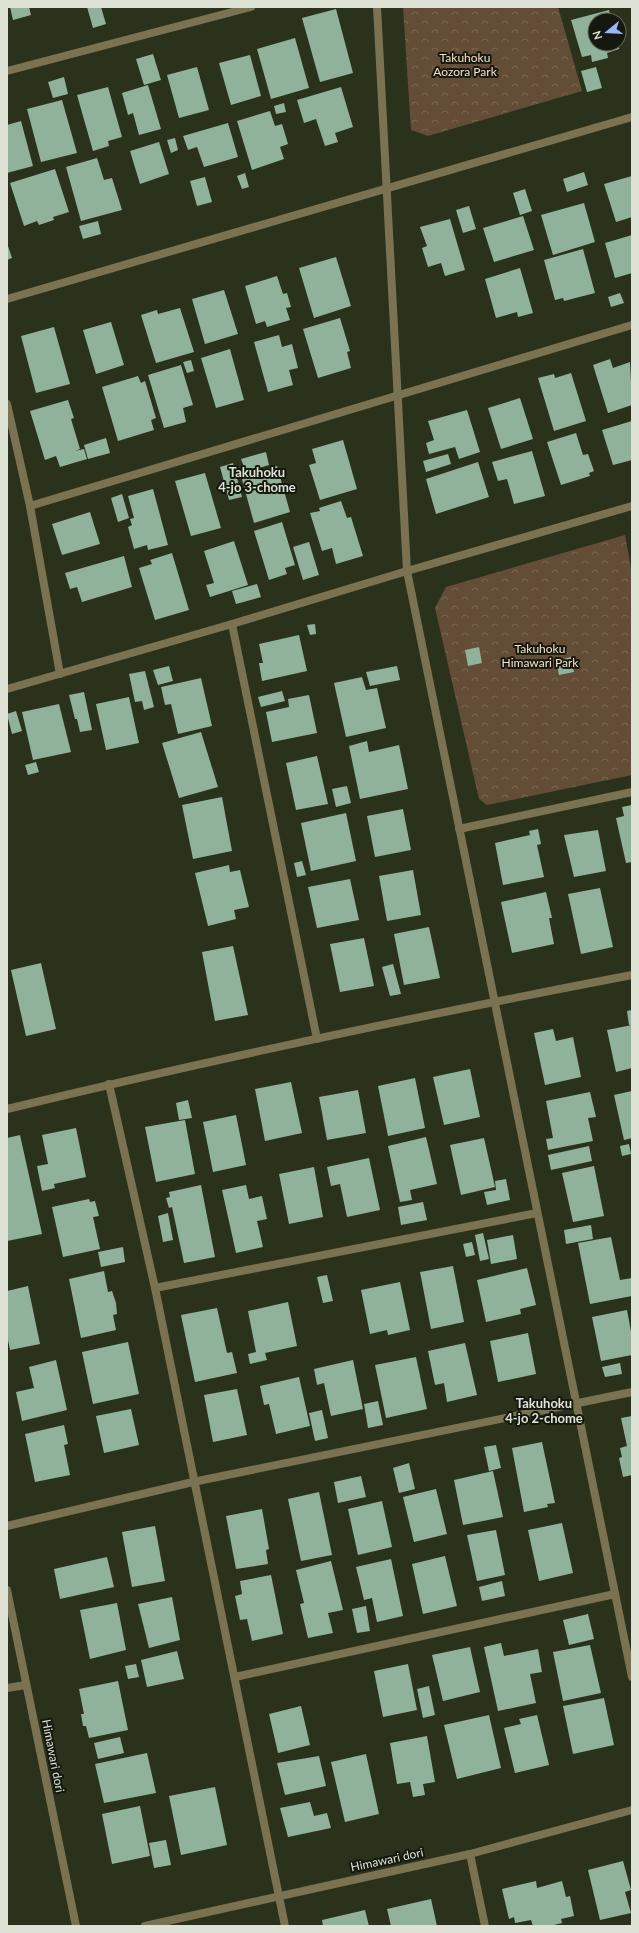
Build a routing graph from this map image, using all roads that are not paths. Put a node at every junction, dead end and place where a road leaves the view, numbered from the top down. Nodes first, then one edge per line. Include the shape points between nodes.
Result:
1 (251, 7) edge
2 (378, 7) edge
3 (7, 71) edge
4 (632, 117) edge
5 (386, 189) junction
6 (7, 299) edge
7 (632, 325) edge
8 (398, 395) junction
9 (7, 404) edge
10 (30, 506) junction
11 (632, 506) edge
12 (407, 570) junction
13 (232, 624) junction
14 (60, 674) junction
15 (7, 689) edge
16 (632, 792) edge
17 (459, 829) junction
18 (632, 976) edge
19 (494, 1002) junction
20 (317, 1039) junction
21 (109, 1084) junction
22 (7, 1109) edge
23 (537, 1214) junction
24 (155, 1288) junction
25 (632, 1392) edge
26 (578, 1404) junction
27 (193, 1482) junction
28 (7, 1526) edge
29 (7, 1590) edge
30 (615, 1594) junction
31 (235, 1676) junction
32 (632, 1677) edge
33 (26, 1685) junction
34 (7, 1688) edge
35 (632, 1810) edge
36 (470, 1854) junction
37 (278, 1896) junction
38 (76, 1926) edge
39 (145, 1926) edge
40 (285, 1926) edge
41 (485, 1926) edge

1 - 3 street
2 - 5 street
4 - 5 street
5 - 6 street
5 - 8 street
7 - 8 street
8 - 10 street
8 - 12 street
9 - 10 street
10 - 14 street
11 - 12 street
12 - 13 street
12 - 17 street
13 - 14 street
13 - 20 street
14 - 15 street
16 - 17 street
17 - 19 street
18 - 19 street
19 - 20 street
19 - 23 street
20 - 21 street
21 - 22 street
21 - 24 street
23 - 24 street
23 - 26 street
24 - 27 street
25 - 26 street
26 - 27 street
26 - 30 street
27 - 28 street
27 - 31 street
29 - 33 street, Himawari dori
30 - 31 street
30 - 32 street
31 - 37 street
33 - 34 street
33 - 38 street, Himawari dori
35 - 36 street, Himawari dori
36 - 37 street, Himawari dori
36 - 41 street
37 - 39 street, Himawari dori
37 - 40 street

